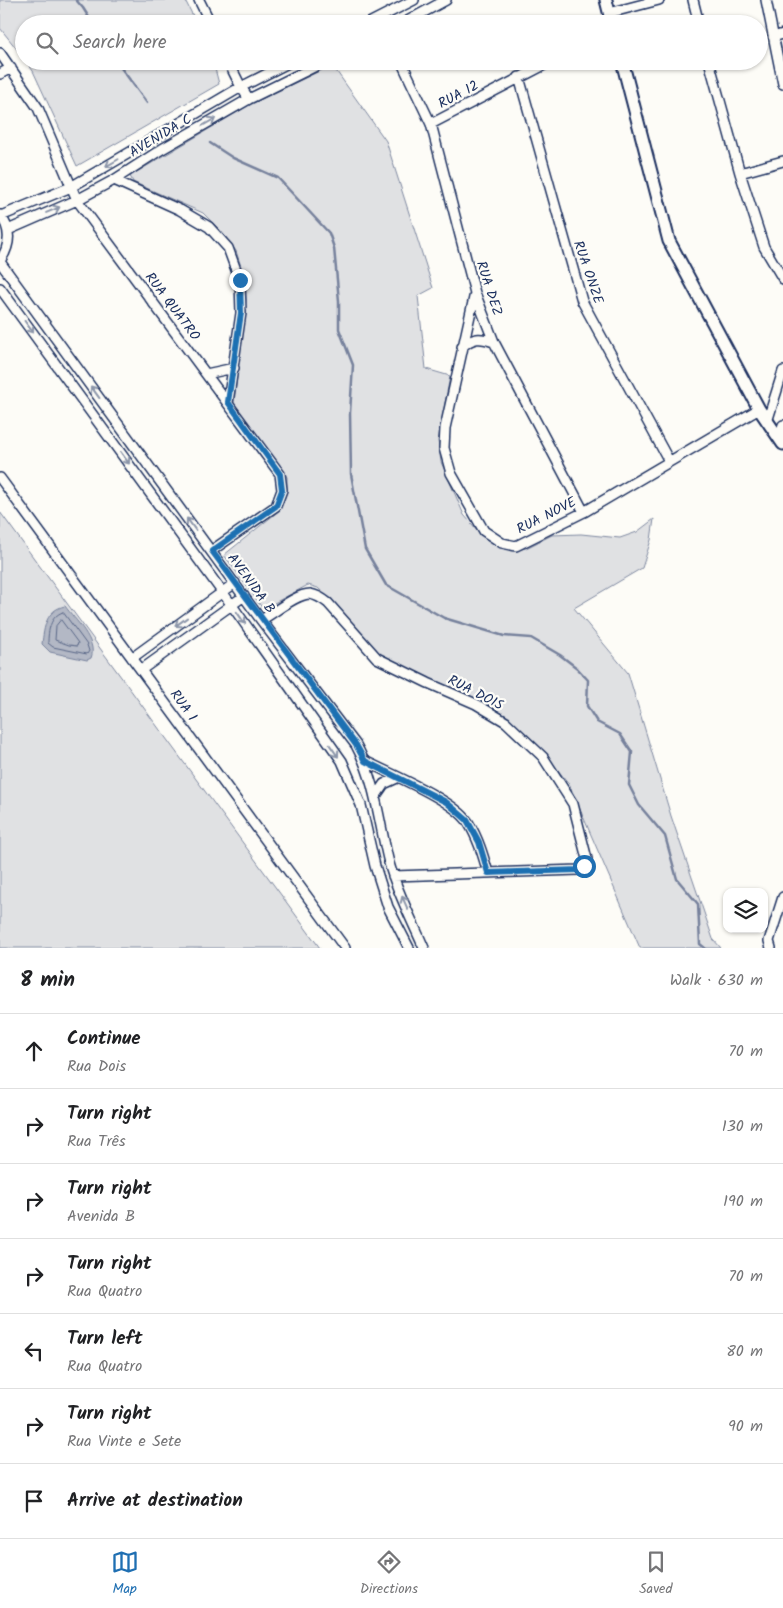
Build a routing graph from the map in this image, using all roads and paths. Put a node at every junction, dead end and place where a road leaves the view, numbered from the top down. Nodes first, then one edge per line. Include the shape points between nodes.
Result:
1 (199, 0) edge
2 (414, 0) edge
3 (446, 0) edge
4 (606, 0) edge
5 (659, 0) edge
6 (693, 0) edge
7 (766, 0) edge
8 (206, 15) edge
9 (385, 15) edge
10 (418, 15) edge
11 (609, 15) edge
12 (618, 15) edge
13 (697, 15) edge
14 (783, 34) edge
15 (773, 37) junction
16 (0, 53) edge
17 (11, 68) junction
18 (232, 70) edge
19 (274, 70) edge
20 (308, 70) edge
21 (405, 70) edge
22 (535, 70) edge
23 (624, 70) edge
24 (712, 70) edge
25 (0, 74) edge
26 (519, 78) junction
27 (783, 84) edge
28 (241, 87) junction
29 (249, 99) junction
30 (431, 124) junction
31 (783, 161) edge
32 (740, 173) junction
33 (114, 180) junction
34 (71, 187) junction
35 (77, 200) junction
36 (1, 215) edge
37 (8, 230) junction
38 (0, 261) edge
39 (783, 279) edge
40 (0, 288) edge
41 (475, 293) junction
42 (494, 342) junction
43 (462, 347) junction
44 (234, 368) junction
45 (783, 371) edge
46 (206, 374) junction
47 (228, 402) junction
48 (759, 409) junction
49 (768, 422) junction
50 (783, 425) edge
51 (781, 440) edge
52 (669, 461) junction
53 (0, 478) edge
54 (584, 512) junction
55 (212, 551) junction
56 (235, 583) junction
57 (223, 592) junction
58 (244, 596) junction
59 (232, 604) junction
60 (262, 620) junction
61 (132, 658) junction
62 (141, 670) junction
63 (365, 761) junction
64 (397, 778) junction
65 (375, 797) junction
66 (488, 873) junction
67 (393, 876) junction
68 (783, 897) edge
69 (345, 948) edge
70 (409, 948) edge
71 (424, 948) edge
72 (771, 948) edge

1 - 8 street
2 - 9 street
3 - 10 street
4 - 11 main road
5 - 12 street
6 - 13 street
7 - 15 street
14 - 15 street
15 - 27 street
16 - 17 street, RUA QUATRO
17 - 25 street
17 - 34 street, RUA QUATRO via 38,108
18 - 28 street
19 - 28 street, AVENIDA C
20 - 29 street, AVENIDA C
21 - 30 street, RUA DEZ
22 - 26 street, RUA 12
23 - 48 main road via 669,241
24 - 32 street
26 - 30 street, RUA 12
26 - 52 street, RUA ONZE via 582,301
28 - 29 street
28 -> 34 street, AVENIDA C
33 -> 29 street, AVENIDA C
30 - 41 street, RUA DEZ
31 - 32 street
32 - 39 street via 764,247
33 - 35 street, AVENIDA C
33 - 44 street via 180,210 208,227 228,248 240,280 241,313
34 - 35 street, RUA QUATRO
34 - 36 street, AVENIDA C
37 -> 35 street, AVENIDA C
35 - 46 street, RUA QUATRO
36 - 37 street, AVENIDA C
37 - 38 street via 9,241
55 -> 38 street, AVENIDA B
40 -> 57 street, AVENIDA B
41 - 42 street, RUA DEZ
41 - 43 street, RUA NOVE
42 - 43 street via 477,338
42 - 54 street, RUA DEZ
43 - 54 street, RUA NOVE via 444,428 444,448 452,473 484,531 502,543 516,546
44 - 46 street
44 - 47 street
45 - 49 street
46 - 47 street, RUA QUATRO
47 - 55 street, RUA QUATRO via 280,474 282,490 276,506
48 - 49 main road
48 - 52 street, RUA NOVE
49 - 51 main road
50 - 51 street
52 - 54 street, RUA NOVE
53 - 61 street, RUA 1
55 - 56 street, AVENIDA B
56 - 57 street
56 - 58 street, AVENIDA B
57 - 59 street, AVENIDA B
57 -> 61 street
58 - 59 street
58 - 60 street, AVENIDA B
59 - 62 street
59 -> 70 street, AVENIDA B via 342,761 361,805 374,866 388,907
60 - 63 street, AVENIDA B
60 - 66 street, RUA DOIS via 299,597 311,594 320,597 376,658 476,704 506,722 543,757 573,804 587,859 584,866 579,870
61 - 62 street, RUA 1
62 - 69 street, RUA 1
63 - 64 street
63 - 65 street, AVENIDA B
64 - 65 street via 384,784
64 - 66 street via 446,802 467,820 479,842
65 - 67 street, AVENIDA B
66 - 67 street, RUA DOIS
71 -> 67 street, AVENIDA B
68 - 72 street via 769,941

